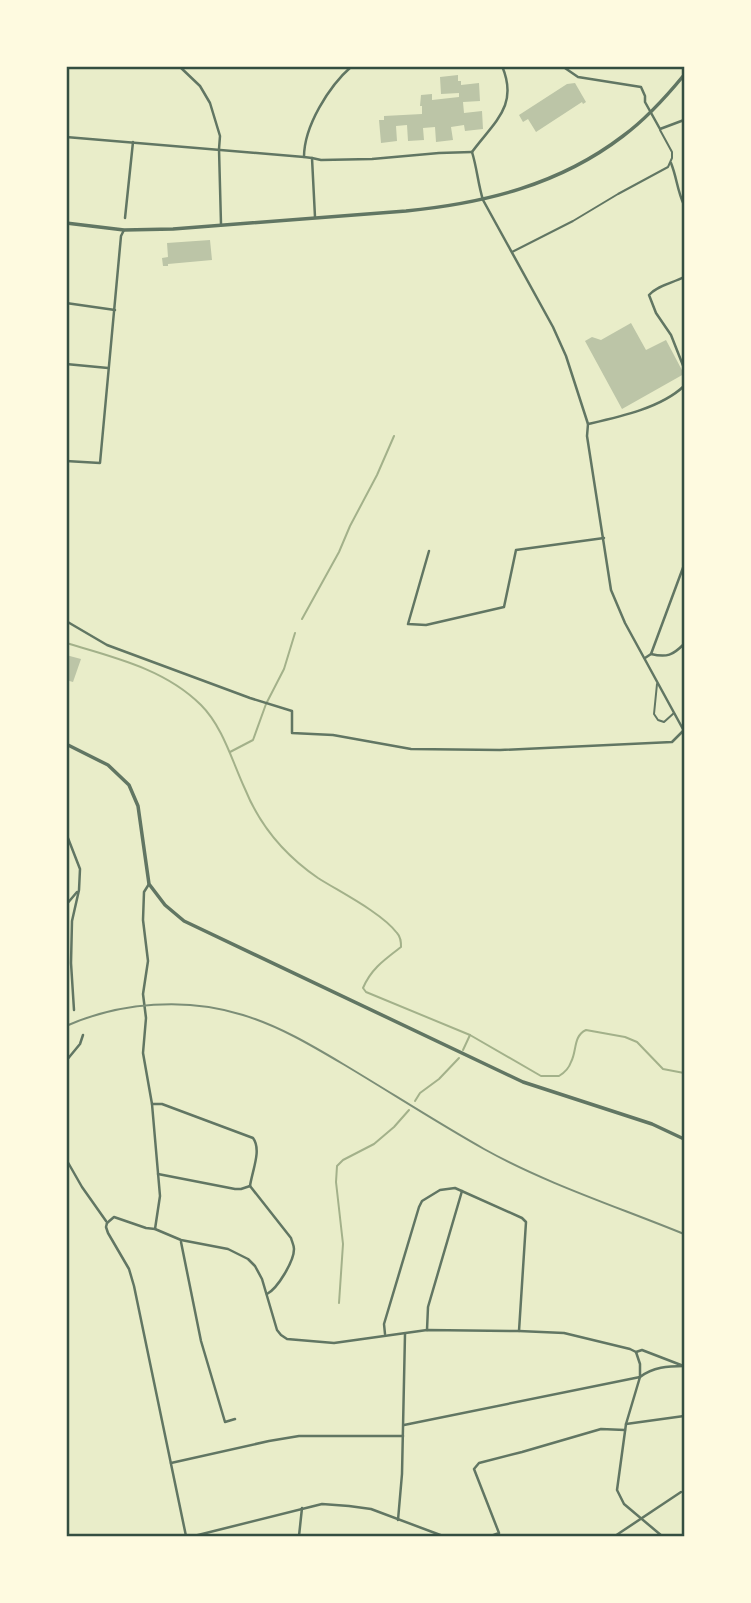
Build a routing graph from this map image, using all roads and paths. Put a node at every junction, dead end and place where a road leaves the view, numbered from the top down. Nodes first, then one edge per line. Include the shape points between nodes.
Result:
1 (179, 66) edge
2 (187, 66) edge
3 (352, 66) edge
4 (502, 66) edge
5 (562, 66) edge
6 (185, 71) junction
7 (684, 75) edge
8 (651, 112) junction
9 (684, 120) edge
10 (660, 129) junction
11 (66, 137) edge
12 (133, 142) junction
13 (219, 149) junction
14 (472, 152) junction
15 (304, 157) junction
16 (312, 158) junction
17 (671, 163) junction
18 (483, 200) junction
19 (684, 205) edge
20 (316, 217) junction
21 (125, 218) dead end
22 (66, 223) edge
23 (221, 224) junction
24 (124, 230) junction
25 (512, 252) junction
26 (684, 277) edge
27 (66, 303) edge
28 (115, 310) junction
29 (66, 364) edge
30 (108, 368) junction
31 (684, 368) edge
32 (684, 386) edge
33 (588, 424) junction
34 (66, 461) edge
35 (604, 538) junction
36 (429, 551) dead end
37 (684, 565) edge
38 (66, 621) edge
39 (684, 645) edge
40 (651, 654) junction
41 (645, 658) junction
42 (657, 683) junction
43 (675, 712) junction
44 (684, 730) edge
45 (66, 744) edge
46 (66, 833) edge
47 (149, 884) junction
48 (79, 890) junction
49 (66, 905) edge
50 (73, 1004) junction
51 (66, 1009) edge
52 (74, 1010) dead end
53 (83, 1035) dead end
54 (66, 1062) edge
55 (152, 1104) junction
56 (684, 1139) edge
57 (66, 1159) edge
58 (158, 1174) junction
59 (250, 1186) junction
60 (462, 1190) junction
61 (107, 1223) junction
62 (155, 1228) junction
63 (181, 1240) junction
64 (267, 1294) junction
65 (427, 1329) junction
66 (519, 1331) junction
67 (405, 1333) junction
68 (386, 1335) junction
69 (636, 1352) junction
70 (684, 1366) edge
71 (640, 1377) junction
72 (684, 1416) edge
73 (235, 1419) dead end
74 (626, 1424) junction
75 (404, 1425) junction
76 (625, 1430) junction
77 (403, 1436) junction
78 (171, 1463) junction
79 (681, 1492) dead end
80 (302, 1508) junction
81 (641, 1518) junction
82 (398, 1520) junction
83 (186, 1536) edge
84 (194, 1536) edge
85 (299, 1536) edge
86 (443, 1536) edge
87 (491, 1536) edge
88 (615, 1536) edge
89 (662, 1536) edge

1 - 6 street
2 - 6 street
3 - 15 street via 320,105
4 - 14 street via 509,87 507,103
5 - 8 street via 578,77 641,87
6 - 13 street via 210,103
7 - 8 street
8 - 10 street
8 - 18 street via 624,136 558,175
9 - 10 street
10 - 17 lane
11 - 12 street
12 - 13 street
12 - 21 street
13 - 15 street
13 - 23 street
14 - 16 street
14 - 18 street
15 - 16 street
16 - 20 street
17 - 19 street
17 - 25 lane
18 - 20 street
18 - 25 street
20 - 23 street
22 - 24 street
23 - 24 street
24 - 28 street
25 - 33 street via 566,356
26 - 31 street via 655,290 649,299
27 - 28 street
28 - 30 street
29 - 30 street
30 - 34 street via 100,463
32 - 33 street via 656,404
33 - 35 street
35 - 36 street via 516,550 504,607 426,625 408,624
35 - 41 street via 611,590
37 - 40 street
38 - 44 street via 107,645 292,711 292,733 411,749 500,750 672,743
39 - 40 street via 665,657
40 - 41 street
41 - 42 street
42 - 43 street
42 - 43 lane via 653,714 664,722
43 - 44 street
45 - 47 street via 108,765 130,785 138,806
46 - 48 street via 80,869
47 - 55 street via 143,920 148,961 142,1053
47 - 56 street via 184,921 523,1083
48 - 49 street
48 - 50 street via 72,921
50 - 51 street
50 - 52 street
53 - 54 street
55 - 58 street
55 - 59 street via 253,1138 257,1147
57 - 61 street
58 - 59 street via 235,1189
58 - 62 street
59 - 64 street via 294,1247 292,1260
60 - 65 street via 428,1307
60 - 66 street via 526,1222
60 - 68 street via 440,1190 422,1201 384,1324
61 - 62 street via 114,1217
61 - 78 street via 134,1286
62 - 63 street
63 - 64 street via 240,1254 255,1266
63 - 73 street via 201,1341 225,1422
64 - 68 street via 277,1330 287,1339 334,1343
65 - 66 street
65 - 67 street
66 - 69 street via 564,1333
67 - 68 street
67 - 75 street
69 - 70 street via 642,1350
69 - 71 street
70 - 71 street via 664,1367
71 - 74 street
71 - 75 street
72 - 74 street
74 - 76 street
75 - 77 street
76 - 81 street via 617,1490 624,1504
76 - 87 street via 601,1429 479,1463 474,1469 499,1533
77 - 78 street via 299,1436
77 - 82 street
78 - 83 street
79 - 81 street
80 - 82 street via 349,1506
80 - 84 street
80 - 85 street
81 - 88 street
81 - 89 street
82 - 86 street

